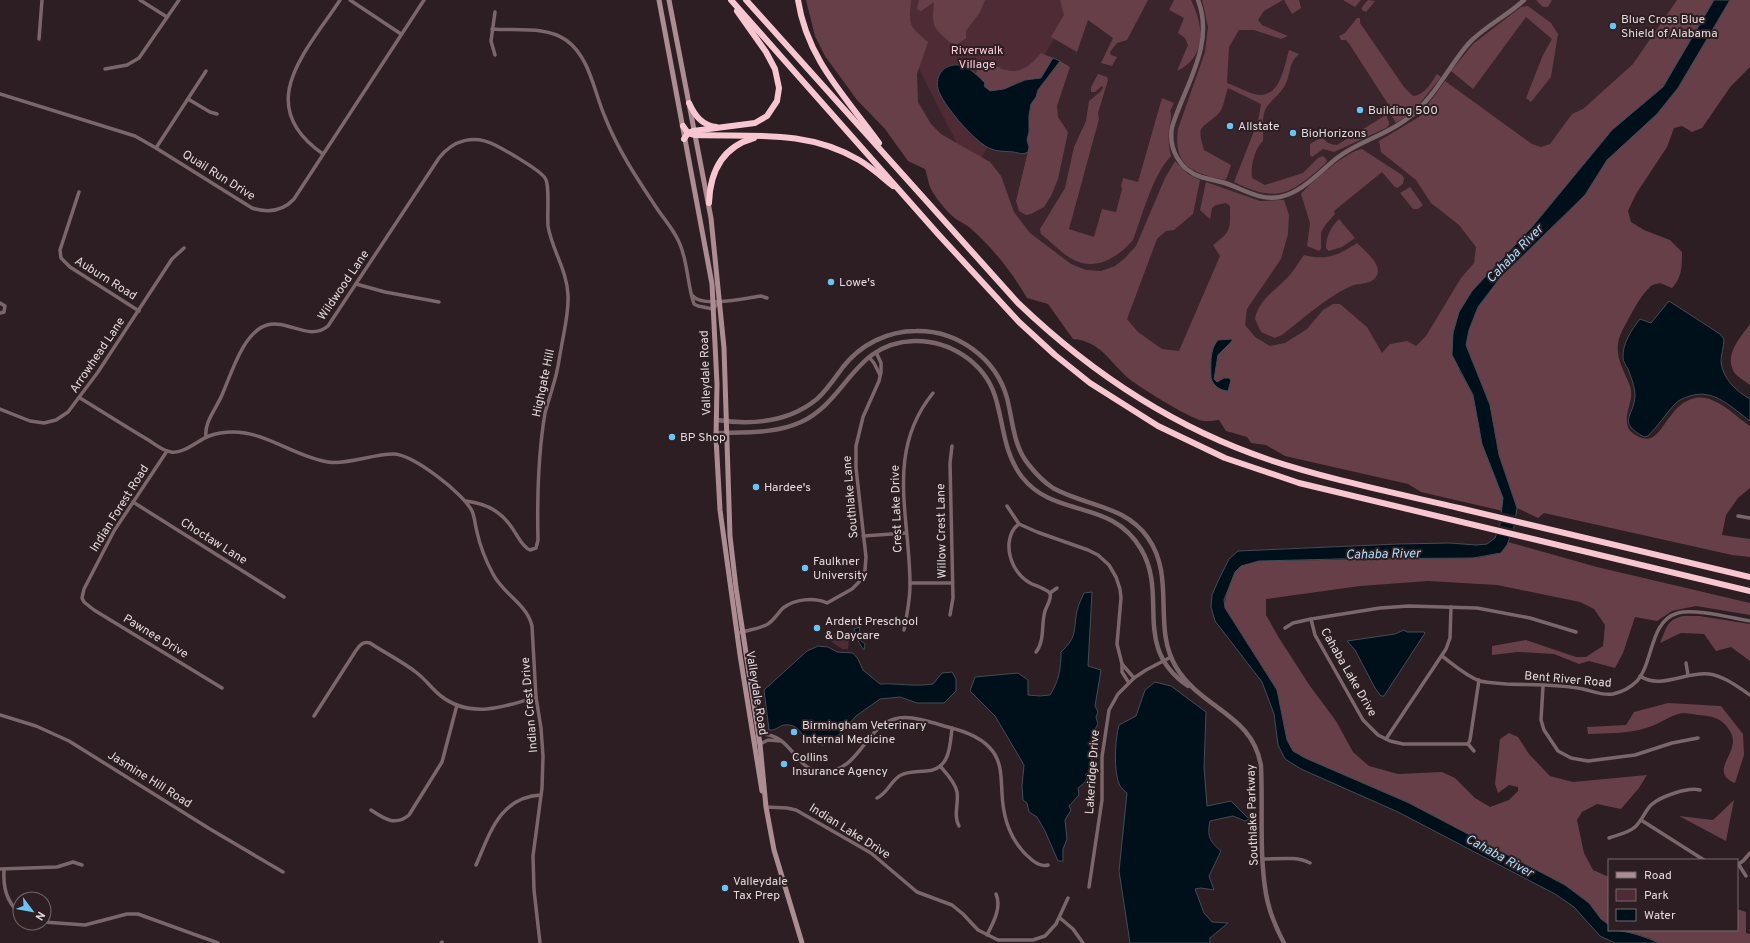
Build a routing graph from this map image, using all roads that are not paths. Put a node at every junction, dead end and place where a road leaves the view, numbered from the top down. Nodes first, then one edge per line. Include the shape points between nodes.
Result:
1 (42, 0) edge
2 (140, 0) edge
3 (179, 0) edge
4 (340, 0) edge
5 (350, 0) edge
6 (424, 0) edge
7 (659, 0) edge
8 (669, 0) edge
9 (731, 0) edge
10 (746, 0) edge
11 (798, 0) edge
12 (1198, 0) edge
13 (1524, 0) edge
14 (495, 12) dead end
15 (167, 18) junction
16 (492, 29) junction
17 (401, 34) junction
18 (39, 39) dead end
19 (495, 55) dead end
20 (105, 70) dead end
21 (206, 71) dead end
22 (0, 94) edge
23 (188, 98) junction
24 (689, 104) junction
25 (216, 114) dead end
26 (683, 126) joint
27 (720, 128) junction
28 (690, 135) junction
29 (758, 136) junction
30 (156, 148) junction
31 (508, 153) joint
32 (322, 154) junction
33 (893, 164) junction
34 (79, 192) dead end
35 (902, 193) junction
36 (709, 203) junction
37 (184, 248) dead end
38 (356, 284) junction
39 (692, 296) junction
40 (767, 298) dead end
41 (713, 301) junction
42 (439, 302) dead end
43 (720, 302) junction
44 (0, 303) edge
45 (713, 309) junction
46 (139, 311) junction
47 (0, 313) edge
48 (867, 345) junction
49 (872, 354) junction
50 (880, 376) junction
51 (933, 393) dead end
52 (80, 398) junction
53 (0, 409) edge
54 (717, 420) junction
55 (726, 421) junction
56 (726, 432) junction
57 (716, 433) junction
58 (206, 437) junction
59 (952, 446) dead end
60 (167, 451) junction
61 (134, 502) junction
62 (466, 502) junction
63 (1007, 506) dead end
64 (1738, 516) dead end
65 (1750, 518) edge
66 (1019, 524) junction
67 (906, 533) junction
68 (863, 536) junction
69 (1750, 577) edge
70 (910, 583) junction
71 (952, 583) junction
72 (1057, 588) dead end
73 (1750, 591) edge
74 (1050, 593) junction
75 (284, 597) dead end
76 (83, 599) joint
77 (1451, 607) junction
78 (950, 615) dead end
79 (1311, 619) junction
80 (1750, 621) edge
81 (1284, 628) dead end
82 (904, 630) dead end
83 (741, 632) junction
84 (1576, 632) dead end
85 (1036, 652) dead end
86 (1442, 656) junction
87 (1171, 657) junction
88 (1165, 661) junction
89 (1686, 663) dead end
90 (1122, 664) junction
91 (1688, 675) junction
92 (1640, 676) junction
93 (1134, 678) junction
94 (1479, 680) junction
95 (1129, 683) junction
96 (1543, 686) junction
97 (222, 688) dead end
98 (1193, 689) junction
99 (1750, 695) edge
100 (536, 698) junction
101 (457, 705) junction
102 (0, 715) edge
103 (314, 716) dead end
104 (952, 728) junction
105 (758, 734) junction
106 (1698, 738) dead end
107 (754, 740) junction
108 (1386, 740) junction
109 (780, 741) junction
110 (760, 744) junction
111 (1468, 744) junction
112 (1474, 751) dead end
113 (940, 766) junction
114 (1700, 790) dead end
115 (541, 796) junction
116 (764, 796) junction
117 (877, 798) dead end
118 (766, 808) junction
119 (371, 810) dead end
120 (1641, 820) junction
121 (959, 826) dead end
122 (1609, 838) dead end
123 (1750, 853) edge
124 (1263, 859) junction
125 (1701, 859) edge
126 (1310, 863) dead end
127 (82, 865) dead end
128 (476, 865) dead end
129 (1048, 865) dead end
130 (1738, 865) edge
131 (2, 869) edge
132 (283, 872) dead end
133 (1746, 876) dead end
134 (1089, 887) dead end
135 (996, 894) dead end
136 (1068, 898) dead end
137 (12, 905) edge
138 (1060, 918) junction
139 (52, 923) edge
140 (987, 936) junction
141 (1035, 941) edge
142 (218, 943) edge
143 (540, 943) edge
144 (802, 943) edge
145 (1084, 943) edge
146 (1284, 943) edge

1 - 18 street
2 - 15 street
3 - 15 street
4 - 32 street via 295,68 289,82 289,111 297,130 306,142
5 - 17 street
6 - 17 street, Quail Run Drive
7 - 26 main road
8 - 24 main road, Valleydale Road
9 - 27 highway via 772,61 779,88 774,106 761,120 747,125
9 - 35 highway
10 - 33 highway
11 - 33 highway via 806,31 820,63
12 - 13 street via 1203,25 1202,48 1172,127 1174,151 1180,163 1197,176 1224,183 1253,195 1273,198 1298,190 1338,157 1409,118 1426,101 1471,42
14 - 16 street
15 - 20 street via 139,58 127,65
16 - 19 street via 491,41
16 - 39 street via 552,33 570,43 580,55 615,138 642,186 680,242
17 - 32 street, Quail Run Drive
21 - 23 street
22 - 30 street, Quail Run Drive via 127,134
23 - 25 street
23 - 30 street
24 - 27 highway via 699,119 710,126
24 - 28 main road, Valleydale Road
26 - 28 highway
27 - 28 highway
28 - 29 highway
28 - 36 main road, Valleydale Road
28 - 41 main road, Valleydale Road
29 - 35 highway via 793,137 832,146 865,164
29 - 36 highway via 736,145 720,160 711,182
30 - 32 street, Quail Run Drive via 252,208 265,211 281,208 292,201
31 - 38 street, Wildwood Lane via 476,139 463,141 446,149
31 - 62 street, Highgate Hill via 543,175 547,181 548,227 564,272 568,294 558,364 544,421 536,548 530,550 524,546 511,524 496,510
33 - 69 highway via 1018,303 1074,353 1133,395 1200,432 1299,469
34 - 46 street, Auburn Road via 60,250 61,258 65,264
35 - 73 highway via 1030,333 1070,367 1124,406 1192,443 1254,469 1318,488
36 - 43 main road, Valleydale Road
37 - 46 street, Arrowhead Lane via 172,259
38 - 42 street
38 - 58 street, Wildwood Lane via 330,323 320,331 310,332 275,324 264,326 255,333 235,362 225,390 207,426
39 - 41 street via 701,302
39 - 45 street via 696,305
40 - 43 street via 761,296
41 - 43 street
41 - 45 main road, Valleydale Road
43 - 45 street
43 - 55 main road, Valleydale Road
44 - 47 street via 6,309
45 - 54 main road, Valleydale Road
46 - 52 street, Arrowhead Lane
48 - 49 street
48 - 55 street, Southlake Parkway via 848,361 818,398 802,409 770,421
48 - 87 street, Southlake Parkway via 896,333 929,331 959,340 986,361 996,373 1003,388 1020,453 1035,473 1058,490 1122,515 1149,538 1158,555 1163,574 1166,640
49 - 50 street
49 - 50 street, Southlake Lane via 881,363
49 - 56 street, Southlake Parkway via 855,369 824,406 802,422 779,430
49 - 88 street, Southlake Parkway via 899,343 928,342 950,348 975,364 993,390 1007,450 1022,477 1037,491 1055,501 1098,513 1113,521 1129,533 1141,548 1153,582 1155,637
50 - 68 street, Southlake Lane via 863,418 856,446
51 - 67 street, Crest Lake Drive via 916,418 906,449
52 - 53 street, Arrowhead Lane via 63,417 50,423 35,422
52 - 60 street
54 - 55 street, Southlake Parkway
54 - 57 main road, Valleydale Road
55 - 56 main road, Valleydale Road
56 - 57 street, Southlake Parkway
56 - 83 main road, Valleydale Road via 732,564
57 - 83 main road, Valleydale Road via 722,531
58 - 60 street, Indian Crest Drive via 180,451
58 - 62 street, Indian Crest Drive via 223,432 240,432 314,459 330,462 385,454 404,455 421,464
59 - 71 street, Willow Crest Lane
60 - 61 street, Indian Forest Road
61 - 75 street, Choctaw Lane
61 - 76 street, Indian Forest Road via 98,558 84,589
62 - 100 street, Indian Crest Drive via 472,511 493,576 523,608 532,623
63 - 66 street
64 - 65 street
66 - 74 street via 1013,529 1010,538 1013,565 1026,580
66 - 90 street via 1088,550 1109,565 1116,577 1121,595 1117,640
67 - 68 street
67 - 70 street, Crest Lake Drive
68 - 83 street, Southlake Lane via 865,566 861,579 852,589 827,603 814,599 788,605 767,624
70 - 71 street
70 - 82 street, Crest Lake Drive
71 - 78 street, Willow Crest Lane via 953,606
72 - 74 street
74 - 85 street via 1051,598 1043,617 1041,644
76 - 97 street, Pawnee Drive via 94,610
77 - 79 street via 1389,606
77 - 84 street via 1477,608 1522,616
77 - 86 street via 1450,638
79 - 81 street via 1293,622
79 - 108 street, Cahaba Lake Drive via 1315,635 1363,720
80 - 92 street, Bent River Road via 1678,612 1665,620 1659,628 1648,662
83 - 105 main road, Valleydale Road
83 - 107 main road, Valleydale Road
86 - 94 street, Bent River Road
86 - 108 street
87 - 88 street, Lakeridge Drive
87 - 98 street, Southlake Parkway
88 - 93 street, Lakeridge Drive
88 - 98 street, Southlake Parkway via 1169,669
89 - 91 street
90 - 93 street
90 - 95 street via 1122,672
91 - 92 street via 1656,681
91 - 99 street via 1716,675
92 - 96 street, Bent River Road via 1626,689 1613,694
93 - 95 street, Lakeridge Drive
94 - 96 street, Bent River Road
94 - 111 street
95 - 134 street, Lakeridge Drive via 1112,702 1107,716 1102,757 1102,800
96 - 106 street via 1541,720 1544,730 1558,751 1571,758 1588,761 1635,755
98 - 124 street, Southlake Parkway via 1242,726 1258,752 1262,766
100 - 101 street via 497,708 473,709
100 - 115 street, Indian Crest Drive via 543,748
101 - 103 street via 442,698 415,672 365,642 361,644
101 - 119 street via 442,762 408,815 403,819 390,821
102 - 132 street, Jasmine Hill Road via 36,726 69,741
104 - 109 street via 907,717 890,720 878,729 852,760 840,768 827,772 807,768 789,746
104 - 113 street via 949,753
104 - 129 street via 980,739 993,752 1001,770 1004,813 1013,839 1034,862 1041,866
105 - 107 street
105 - 109 street via 770,735
105 - 110 main road, Valleydale Road
107 - 110 street
107 - 116 main road, Valleydale Road
108 - 111 street, Cahaba Lake Drive via 1404,744
109 - 110 street via 768,740
110 - 116 main road, Valleydale Road
111 - 112 street
113 - 117 street via 927,771 902,774
113 - 121 street via 956,789 958,798 955,819
114 - 120 street via 1687,789 1659,800 1649,808
115 - 128 street via 522,798 507,808 492,828
115 - 143 street, Indian Crest Drive via 533,856
116 - 118 main road, Valleydale Road
118 - 140 street, Indian Lake Drive via 796,810 857,844 884,862 917,892 946,901 956,908
118 - 144 main road, Valleydale Road via 774,850
120 - 122 street via 1630,830
120 - 125 street
123 - 130 street
124 - 126 street via 1294,859
124 - 146 street, Southlake Parkway via 1268,904
127 - 131 street via 73,862 57,867
130 - 133 street
131 - 137 street via 6,894
135 - 140 street via 996,917
136 - 138 street, Indian Lake Drive
138 - 141 street, Indian Lake Drive via 1049,932
138 - 145 street
139 - 142 street via 85,925 128,914 138,914
140 - 141 street, Indian Lake Drive via 998,940

